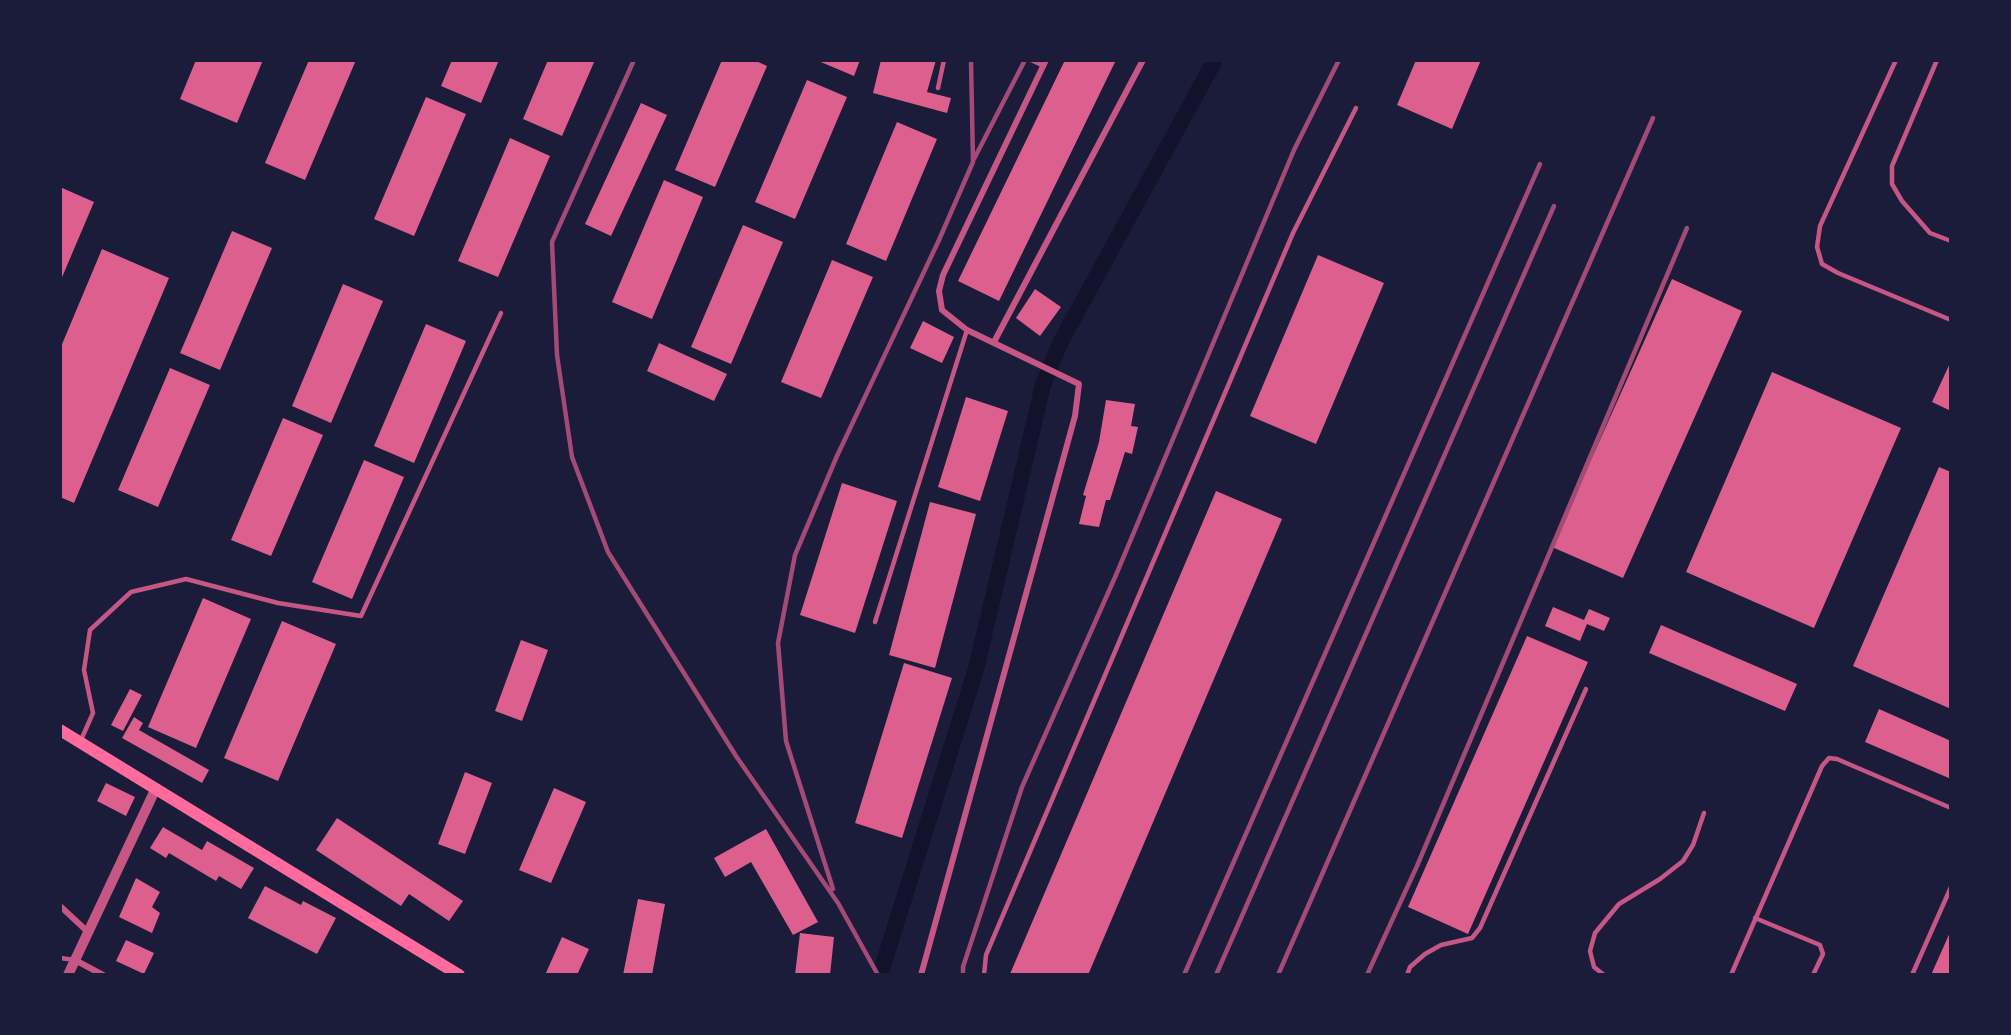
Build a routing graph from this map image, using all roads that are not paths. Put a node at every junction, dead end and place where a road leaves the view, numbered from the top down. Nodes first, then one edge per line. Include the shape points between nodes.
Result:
1 (944, 60) edge
2 (1031, 60) edge
3 (1143, 60) edge
4 (1896, 60) edge
5 (1937, 60) edge
6 (1045, 63) edge
7 (938, 88) dead end
8 (1356, 108) dead end
9 (1951, 242) edge
10 (501, 313) dead end
11 (1951, 320) edge
12 (967, 330) junction
13 (994, 342) junction
14 (875, 622) dead end
15 (1586, 689) dead end
16 (60, 730) edge
17 (80, 742) junction
18 (156, 788) junction
19 (1951, 808) edge
20 (1704, 813) dead end
21 (1951, 887) edge
22 (60, 906) edge
23 (1755, 918) junction
24 (88, 932) junction
25 (60, 958) edge
26 (75, 960) junction
27 (68, 975) edge
28 (103, 975) edge
29 (459, 975) edge
30 (921, 975) edge
31 (984, 975) edge
32 (1407, 975) edge
33 (1604, 975) edge
34 (1731, 975) edge
35 (1813, 975) edge
36 (1911, 975) edge

1 - 7 lane
2 - 6 lane
3 - 13 street
4 - 11 lane via 1820,226 1817,247 1822,264 1838,273
5 - 9 lane via 1892,166 1892,184 1930,232
6 - 12 street via 943,275 939,291 942,310
8 - 31 lane via 1293,233 986,955
10 - 17 lane via 361,616 278,603 186,579 130,592 90,630 84,670 93,713
12 - 13 street
12 - 14 lane
13 - 30 street via 1079,384 1075,416
15 - 32 lane via 1480,928 1472,938 1441,945 1425,954
16 - 17 main road
17 - 18 main road
18 - 24 street
18 - 29 main road
19 - 23 lane via 1829,759 1822,766
20 - 33 lane via 1683,861 1619,904 1595,933 1590,951 1594,967
21 - 36 lane
22 - 24 street
23 - 34 lane
23 - 35 lane via 1820,945 1823,954
24 - 26 street
25 - 26 lane
26 - 27 street
26 - 28 street

